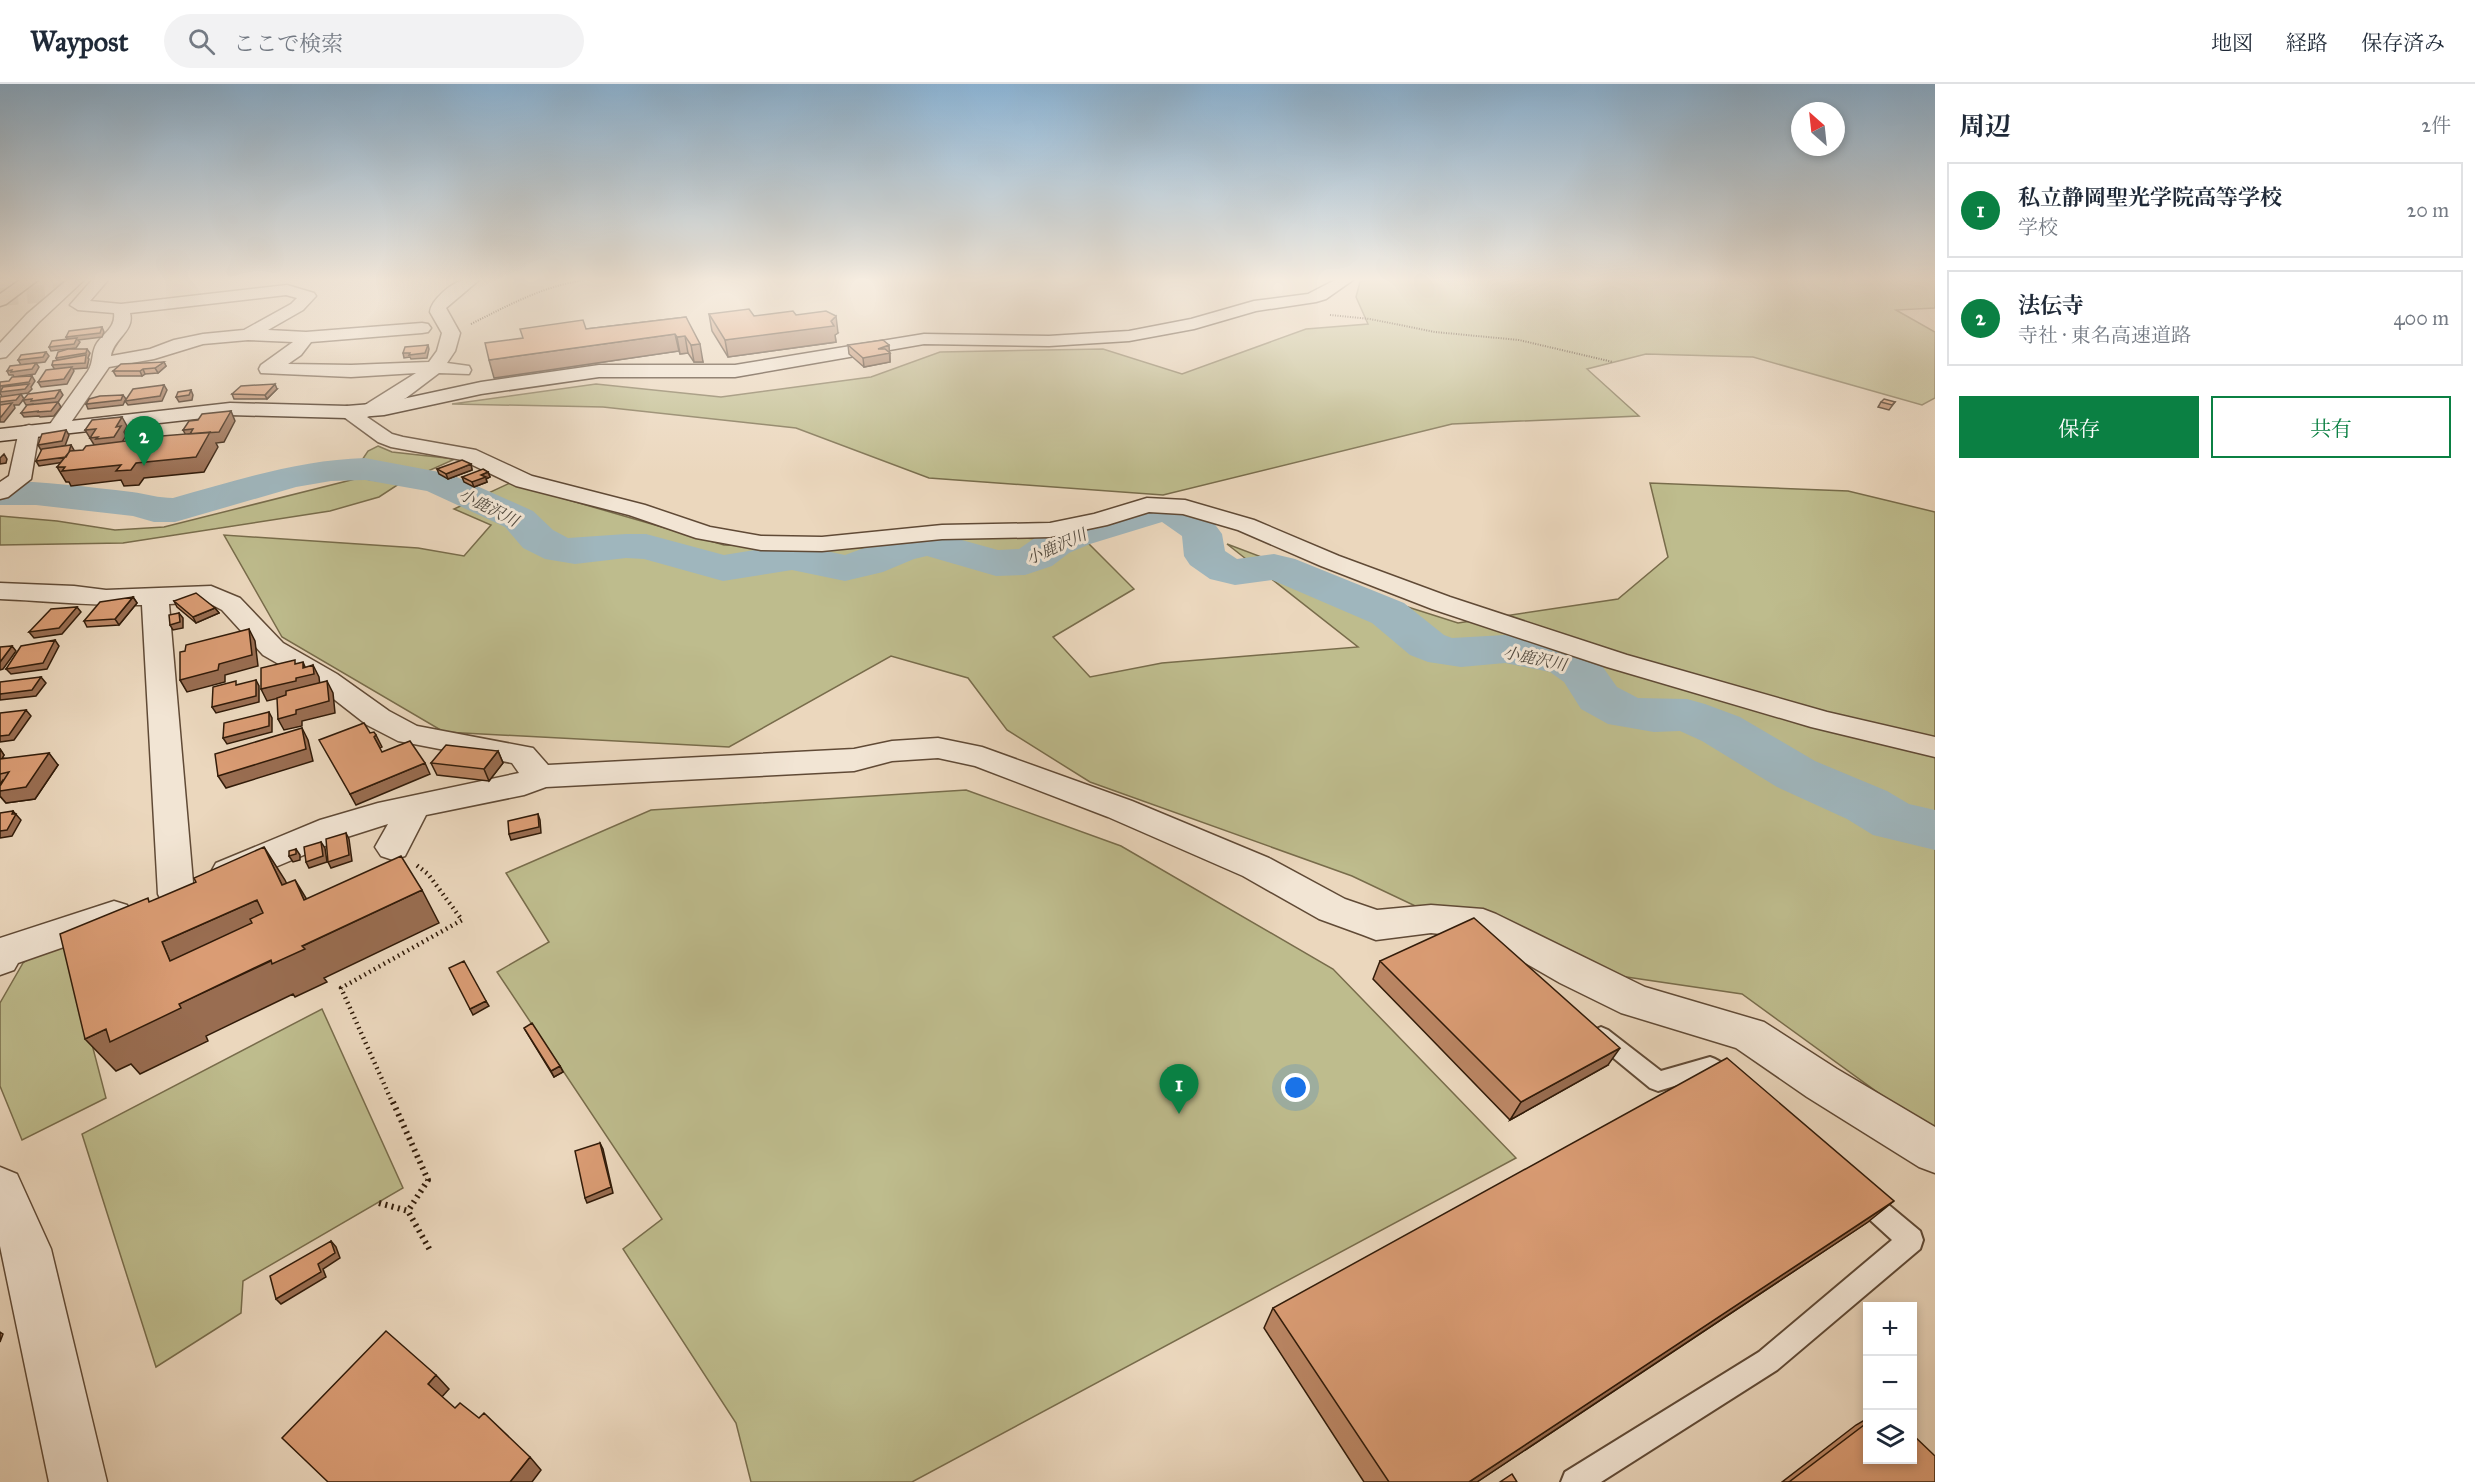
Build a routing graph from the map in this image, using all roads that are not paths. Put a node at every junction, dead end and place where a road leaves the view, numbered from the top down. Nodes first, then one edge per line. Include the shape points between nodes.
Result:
1 (103, 345) edge
2 (178, 345) edge
3 (300, 345) edge
4 (447, 345) edge
5 (887, 345) edge
6 (102, 363) junction
7 (432, 367) junction
8 (462, 370) dead end
9 (357, 411) junction
10 (58, 428) junction
11 (29, 431) junction
12 (0, 435) edge
13 (4, 489) edge
14 (0, 591) edge
15 (155, 595) junction
16 (1935, 747) edge
17 (540, 776) junction
18 (414, 806) junction
19 (393, 848) road end
20 (176, 894) junction
21 (0, 959) edge
22 (1585, 1023) edge
23 (1745, 1096) edge
24 (1935, 1152) edge
25 (1850, 1187) edge
26 (0, 1190) edge
27 (78, 1482) edge
28 (1575, 1482) edge

1 - 6 street
2 - 6 street via 154,354
3 - 7 street via 268,369 351,371
4 - 7 street
5 - 9 street via 735,371 599,371 508,383
6 - 10 street
7 - 8 street
7 - 9 street via 397,395
9 - 10 street via 230,410
9 - 16 street via 385,438 398,443 468,455 524,481 637,510 705,533 761,543 822,544 942,532 1050,530 1148,506 1185,507 1246,525 1441,603 1617,661 1821,720
10 - 11 street
11 - 12 street
11 - 13 street via 20,479
14 - 15 street via 106,598
15 - 17 street via 211,594 231,604 273,649 327,680 378,718 409,734 522,755
15 - 20 street
17 - 18 street via 524,784
17 - 24 street via 854,760 892,751 938,748 982,757 1257,867 1343,913 1376,925 1431,919 1483,924 1635,1001 1749,1034
18 - 19 street
18 - 20 street via 332,829
20 - 21 street via 4,952
22 - 23 lane via 1658,1081 1710,1066
25 - 28 lane via 1911,1240 1768,1361
26 - 27 street via 26,1249

